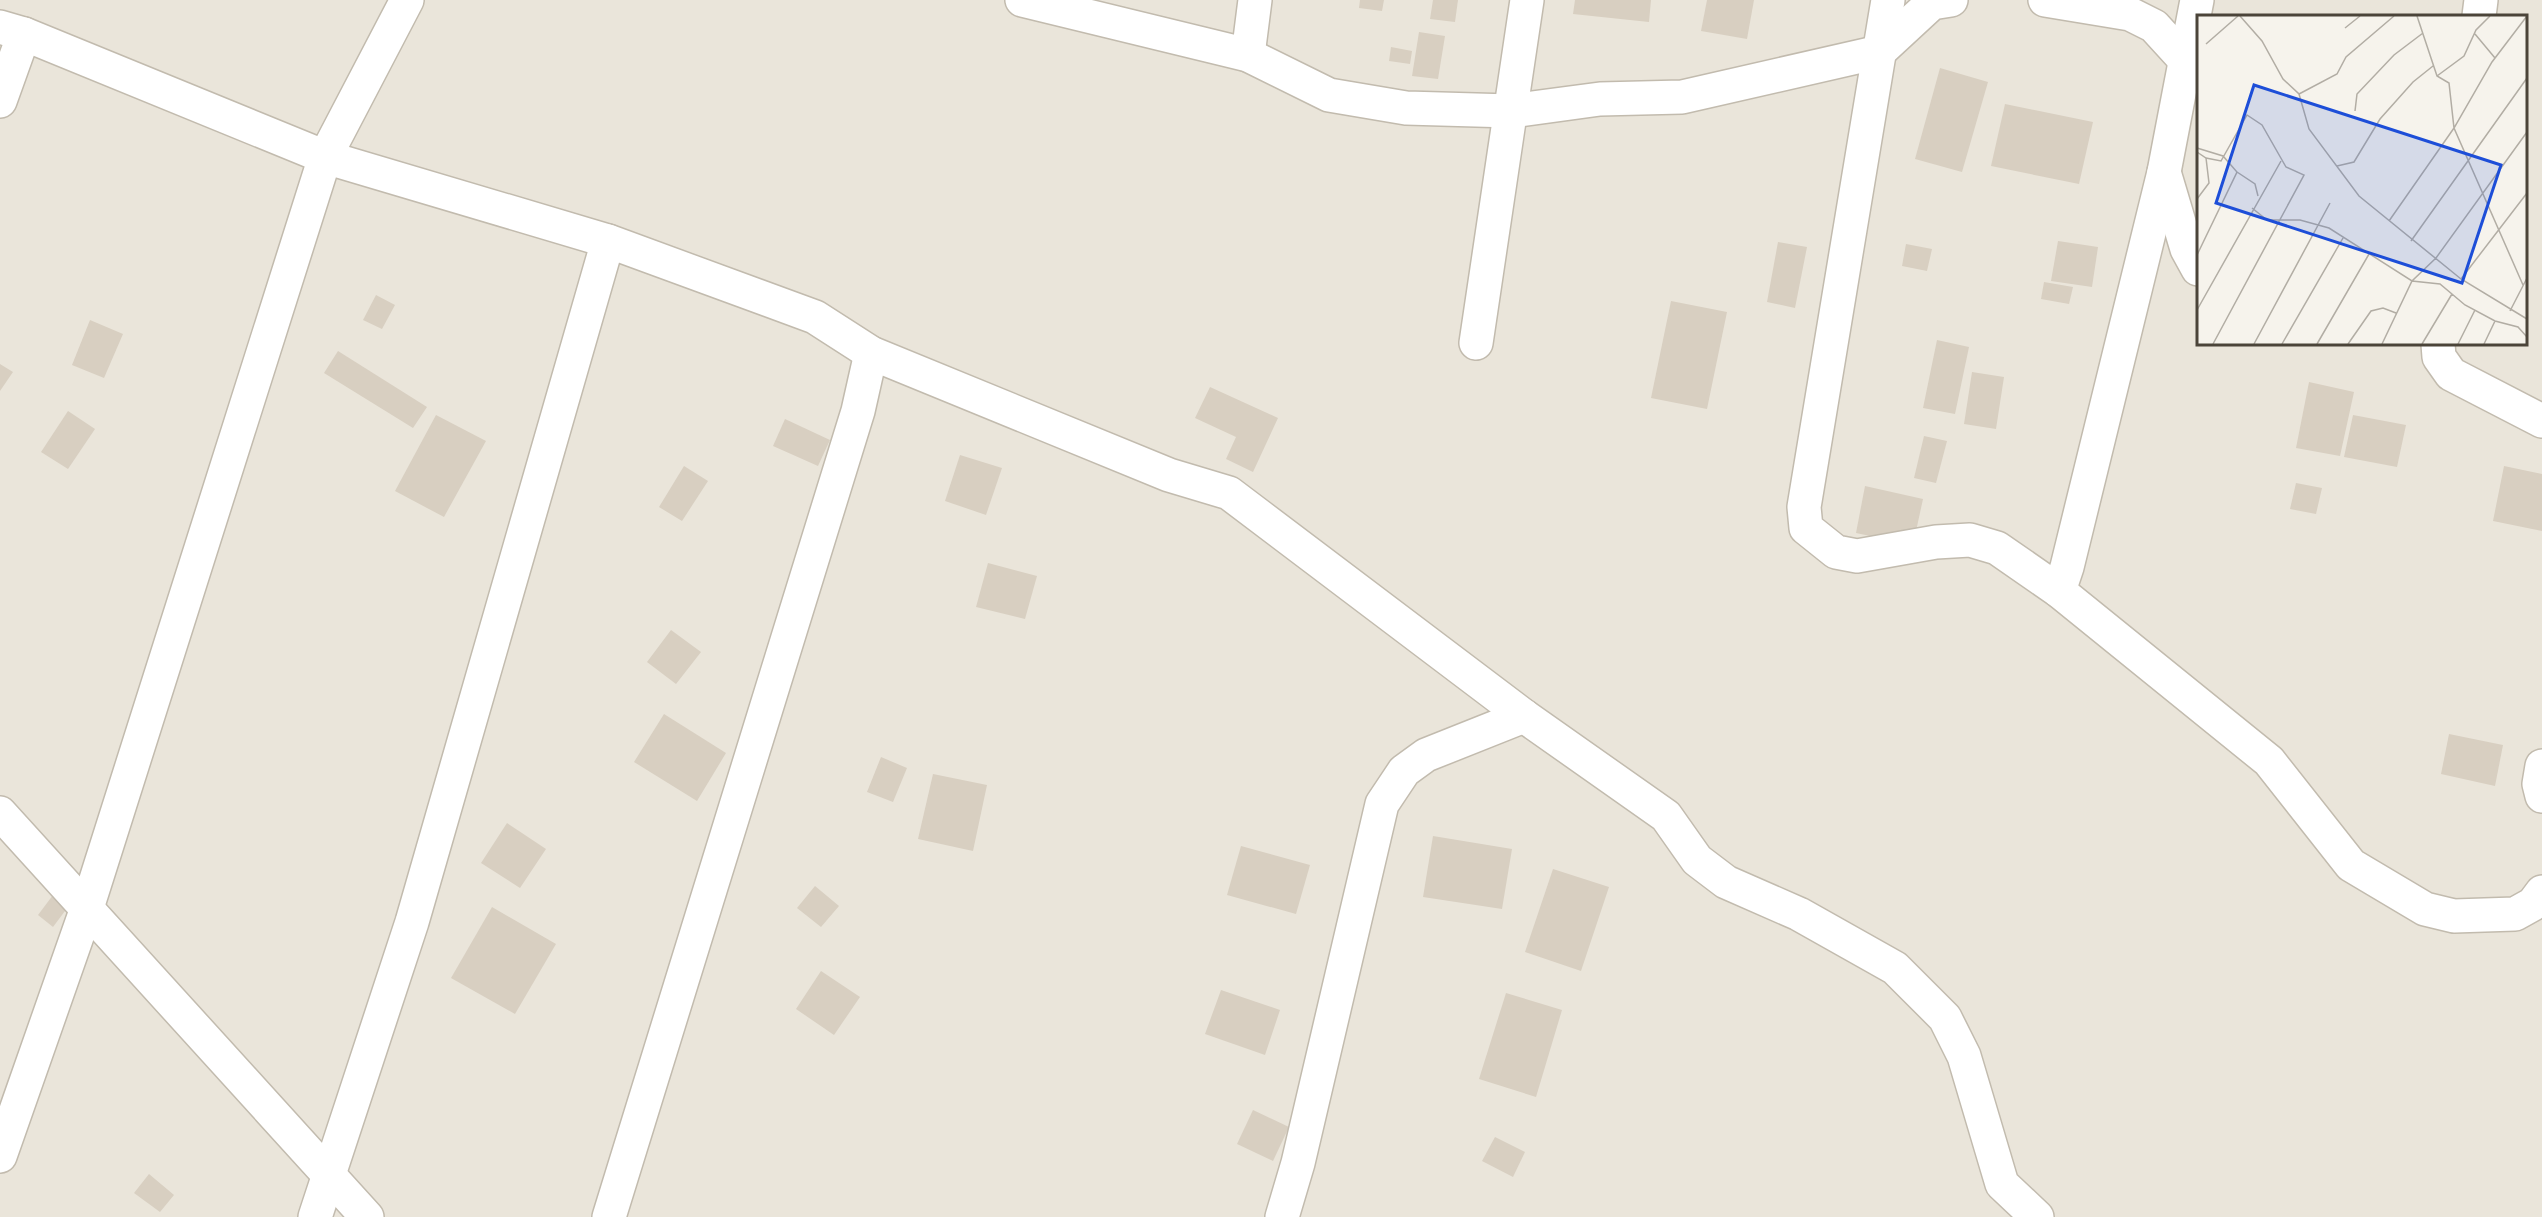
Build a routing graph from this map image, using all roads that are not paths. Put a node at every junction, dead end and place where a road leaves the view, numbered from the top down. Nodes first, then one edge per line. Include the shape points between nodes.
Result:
1 (407, 0) edge
2 (1022, 0) edge
3 (1255, 0) edge
4 (1527, 0) edge
5 (1888, 0) edge
6 (1951, 0) edge
7 (2044, 0) edge
8 (2197, 0) edge
9 (2481, 0) edge
10 (2479, 15) edge
11 (12, 30) edge
12 (1879, 52) junction
13 (1248, 55) junction
14 (2186, 61) junction
15 (0, 101) edge
16 (1510, 111) junction
17 (325, 157) junction
18 (2164, 172) junction
19 (608, 241) junction
20 (2197, 266) edge
21 (1476, 343) dead end
22 (2431, 348) edge
23 (871, 353) junction
24 (2542, 421) edge
25 (2059, 591) junction
26 (1524, 716) junction
27 (2542, 766) edge
28 (2542, 796) edge
29 (0, 813) edge
30 (2542, 892) edge
31 (87, 908) junction
32 (0, 1156) edge
33 (329, 1174) junction
34 (315, 1217) edge
35 (367, 1217) edge
36 (609, 1217) edge
37 (1282, 1217) edge
38 (2037, 1217) edge

1 - 17 street
2 - 13 street
3 - 13 street
4 - 16 street
5 - 12 street
6 - 12 street via 1932,3
7 - 14 street via 2130,14 2154,26
8 - 14 street
9 - 10 street
11 - 15 street
11 - 17 street
12 - 16 street via 1682,97 1600,99
12 - 25 street via 1804,507 1806,528 1836,552 1857,556 1970,540 1997,548
13 - 16 street via 1329,95 1406,108
14 - 18 street
16 - 21 street
17 - 19 street
17 - 31 street
18 - 20 street via 2187,249
18 - 25 street
19 - 23 street via 815,317
19 - 33 street via 412,922
22 - 24 street via 2451,374
23 - 26 street via 1169,475 1229,493
23 - 36 street via 858,411
25 - 30 street via 2269,761 2351,865 2425,909 2454,916 2515,914 2533,904
26 - 37 street via 1426,755 1404,771 1382,804
26 - 38 street via 1666,816 1697,860 1726,882 1799,914 1895,968 1945,1018 1964,1056 2002,1184
27 - 28 street
29 - 31 street
31 - 32 street
31 - 33 street
33 - 34 street
33 - 35 street

